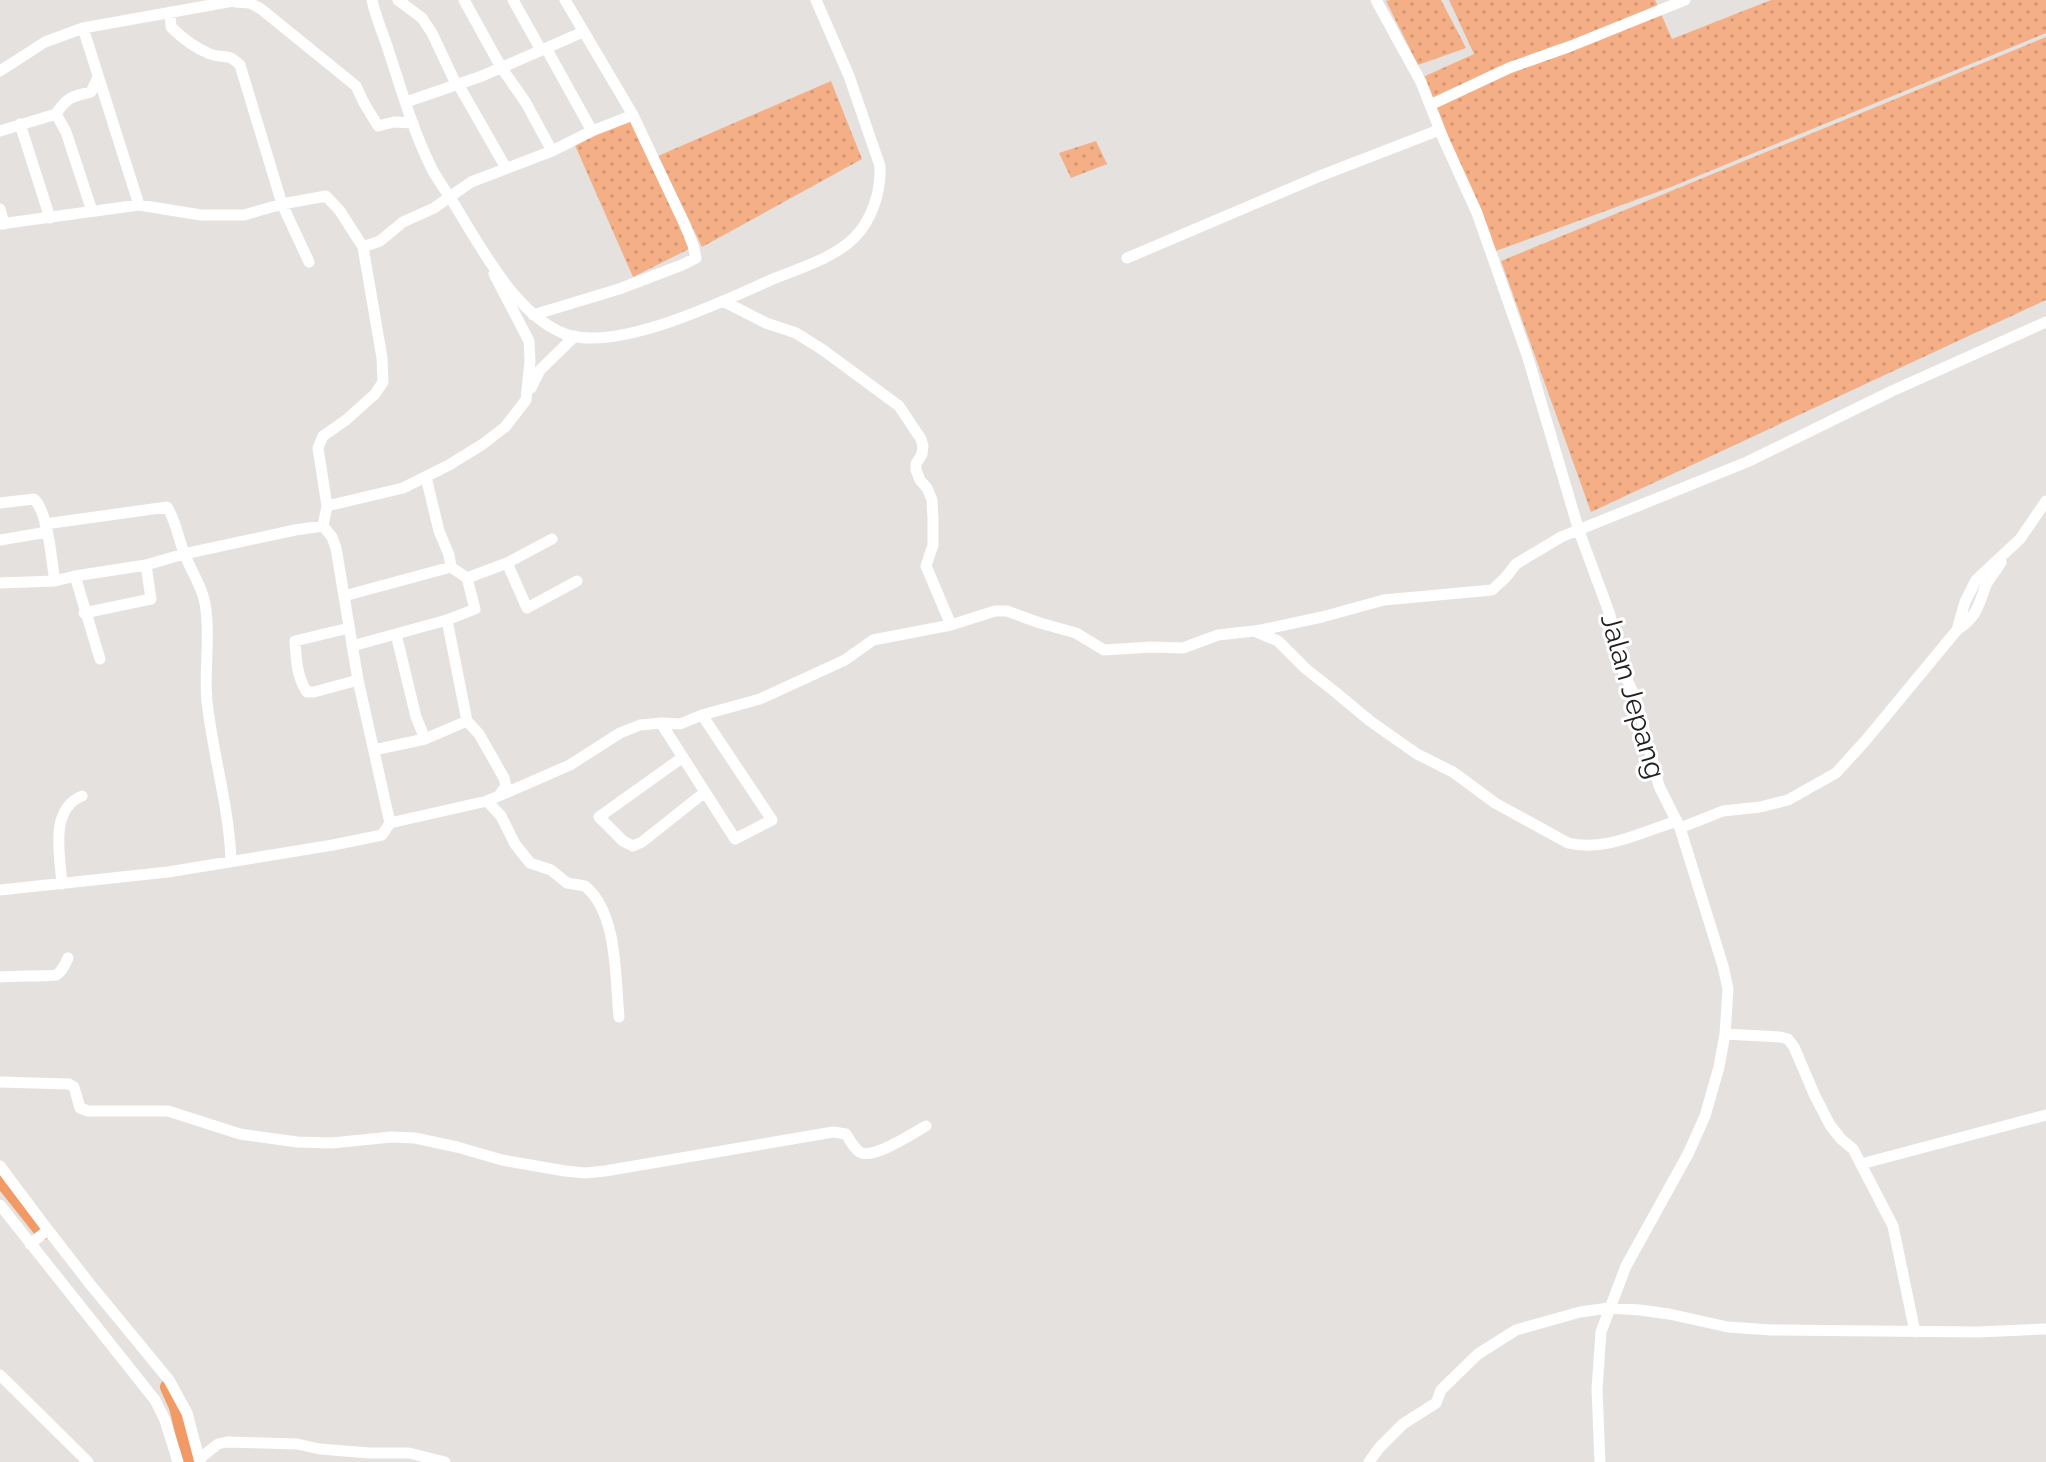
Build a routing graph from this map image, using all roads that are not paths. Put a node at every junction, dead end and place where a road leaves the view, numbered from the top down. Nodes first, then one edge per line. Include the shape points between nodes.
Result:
1 (235, 0) edge
2 (372, 0) edge
3 (398, 0) edge
4 (464, 0) edge
5 (513, 0) edge
6 (565, 0) edge
7 (816, 0) edge
8 (1376, 0) edge
9 (1685, 0) edge
10 (170, 12) junction
11 (83, 28) junction
12 (583, 32) junction
13 (543, 49) junction
14 (501, 67) junction
15 (0, 71) edge
16 (98, 77) junction
17 (457, 84) junction
18 (406, 102) junction
19 (1430, 105) junction
20 (56, 114) junction
21 (633, 115) junction
22 (413, 123) junction
23 (20, 124) junction
24 (1439, 130) junction
25 (0, 131) edge
26 (592, 131) junction
27 (552, 151) junction
28 (506, 168) junction
29 (450, 196) junction
30 (282, 204) junction
31 (139, 205) junction
32 (0, 209) edge
33 (92, 211) junction
34 (50, 218) junction
35 (2, 224) edge
36 (363, 247) junction
37 (1127, 258) dead end
38 (487, 259) junction
39 (309, 262) dead end
40 (723, 301) junction
41 (533, 315) junction
42 (2046, 322) edge
43 (575, 336) junction
44 (526, 400) junction
45 (426, 477) junction
46 (2046, 501) edge
47 (0, 503) edge
48 (327, 506) junction
49 (323, 526) junction
50 (46, 528) junction
51 (1579, 531) junction
52 (552, 539) dead end
53 (0, 540) edge
54 (184, 554) junction
55 (507, 563) junction
56 (146, 565) junction
57 (451, 567) junction
58 (75, 576) junction
59 (467, 578) junction
60 (55, 581) junction
61 (577, 581) dead end
62 (0, 583) edge
63 (344, 596) junction
64 (84, 613) junction
65 (447, 620) junction
66 (951, 625) junction
67 (349, 628) junction
68 (1254, 631) junction
69 (396, 634) junction
70 (352, 646) junction
71 (100, 659) dead end
72 (358, 680) junction
73 (702, 715) junction
74 (467, 721) junction
75 (661, 723) junction
76 (425, 739) junction
77 (374, 750) junction
78 (683, 757) junction
79 (705, 792) junction
80 (500, 794) junction
81 (82, 796) dead end
82 (487, 801) junction
83 (390, 823) junction
84 (1678, 824) junction
85 (231, 860) junction
86 (62, 884) junction
87 (0, 890) edge
88 (68, 958) dead end
89 (0, 977) edge
90 (619, 1017) dead end
91 (1725, 1034) junction
92 (0, 1082) edge
93 (2046, 1115) edge
94 (926, 1126) dead end
95 (1861, 1164) junction
96 (0, 1166) edge
97 (0, 1205) edge
98 (39, 1237) junction
99 (1609, 1308) junction
100 (2046, 1329) edge
101 (1915, 1332) junction
102 (0, 1375) edge
103 (200, 1461) edge
104 (88, 1462) edge
105 (178, 1462) edge
106 (445, 1462) edge
107 (1369, 1462) edge
108 (1600, 1462) edge

1 - 10 street
1 - 22 street via 261,9 337,69 356,86 378,126
2 - 18 street
3 - 17 street via 422,18
4 - 14 street
5 - 13 street
6 - 12 street
7 - 40 street via 876,152 880,175 873,209 843,247
8 - 19 street, Jalan Jepang
9 - 19 street via 1509,68
10 - 11 street
10 - 30 street via 171,27 184,40 212,55 231,56 240,65
11 - 15 street via 45,42
11 - 16 street
12 - 13 street
12 - 21 street
13 - 14 street
13 - 26 street
14 - 17 street
14 - 27 street
16 - 20 street via 91,92 71,97
16 - 31 street
17 - 18 street
17 - 28 street
18 - 22 street
19 - 24 street, Jalan Jepang
20 - 23 street
20 - 33 street
21 - 26 street
21 - 41 street via 696,258
22 - 29 street
23 - 25 street
23 - 34 street
24 - 37 street
24 - 51 street, Jalan Jepang via 1477,213 1528,358
26 - 27 street
27 - 28 street
28 - 29 street
29 - 36 street
29 - 38 street
30 - 31 street via 244,215 201,215
30 - 36 street via 328,197
30 - 39 street
31 - 33 street
32 - 35 street
33 - 34 street
34 - 35 street
36 - 48 street via 383,382 323,436 318,448
38 - 41 street
38 - 44 street via 528,337
40 - 43 street via 627,333
40 - 66 street via 796,333 899,406 923,446 916,470 932,500 933,545 926,566
41 - 43 street
42 - 51 street via 1747,462
43 - 44 street via 540,370
44 - 45 street via 483,444
45 - 48 street via 403,488
45 - 57 street
46 - 84 street via 2002,557 1969,622 1836,773 1788,800
47 - 50 street via 34,499
48 - 49 street
49 - 54 street
49 - 63 street via 336,548
50 - 53 street
50 - 54 street via 167,507
50 - 60 street
51 - 68 street via 1516,564 1492,590 1384,600
51 - 84 street, Jalan Jepang via 1610,615 1621,670 1636,699 1659,786
52 - 55 street
54 - 56 street
54 - 85 street via 206,607 207,704
55 - 59 street
55 - 61 street via 527,608
56 - 58 street
56 - 64 street via 151,599
57 - 59 street
57 - 63 street
58 - 60 street
58 - 64 street
59 - 65 street via 475,609
60 - 62 street
63 - 67 street
64 - 71 street
65 - 69 street
65 - 74 street
66 - 68 street via 1007,611 1076,633 1104,650 1183,648 1218,635
66 - 73 street via 873,640 845,660 760,699
67 - 70 street
67 - 72 street via 295,641 296,658 307,692
68 - 84 street via 1278,641 1306,669 1417,754 1568,843 1600,845
69 - 70 street
69 - 76 street
70 - 72 street
72 - 77 street
73 - 75 street via 680,724
73 - 79 street via 772,820 735,839
74 - 76 street
74 - 80 street via 504,778
75 - 78 street
75 - 80 street via 620,733 570,765
76 - 77 street
77 - 83 street
78 - 79 street
78 - 79 street via 599,817 633,846
80 - 82 street
81 - 86 street via 69,803 59,827
82 - 83 street
82 - 90 street via 530,863 588,888 599,901 610,929
83 - 85 street via 382,835
84 - 91 street, Jalan Jepang via 1723,966 1728,989
85 - 86 street
86 - 87 street
88 - 89 street via 53,976
91 - 95 street via 1788,1039 1830,1125
91 - 99 street, Jalan Jepang via 1705,1116
92 - 94 street via 69,1084 80,1108 88,1111 168,1111 240,1134 297,1142 415,1138 575,1173 833,1132 846,1134 866,1154
93 - 95 street
95 - 101 street via 1893,1226
96 - 98 street
97 - 98 street
98 - 103 street via 169,1380 187,1413
98 - 105 street via 155,1400
99 - 101 street via 1728,1327
99 - 107 street via 1542,1322 1498,1340 1441,1390 1436,1403 1403,1424
99 - 108 street, Jalan Jepang via 1601,1332 1597,1389
100 - 101 street
102 - 104 street
103 - 106 street via 218,1444 245,1442 409,1453

